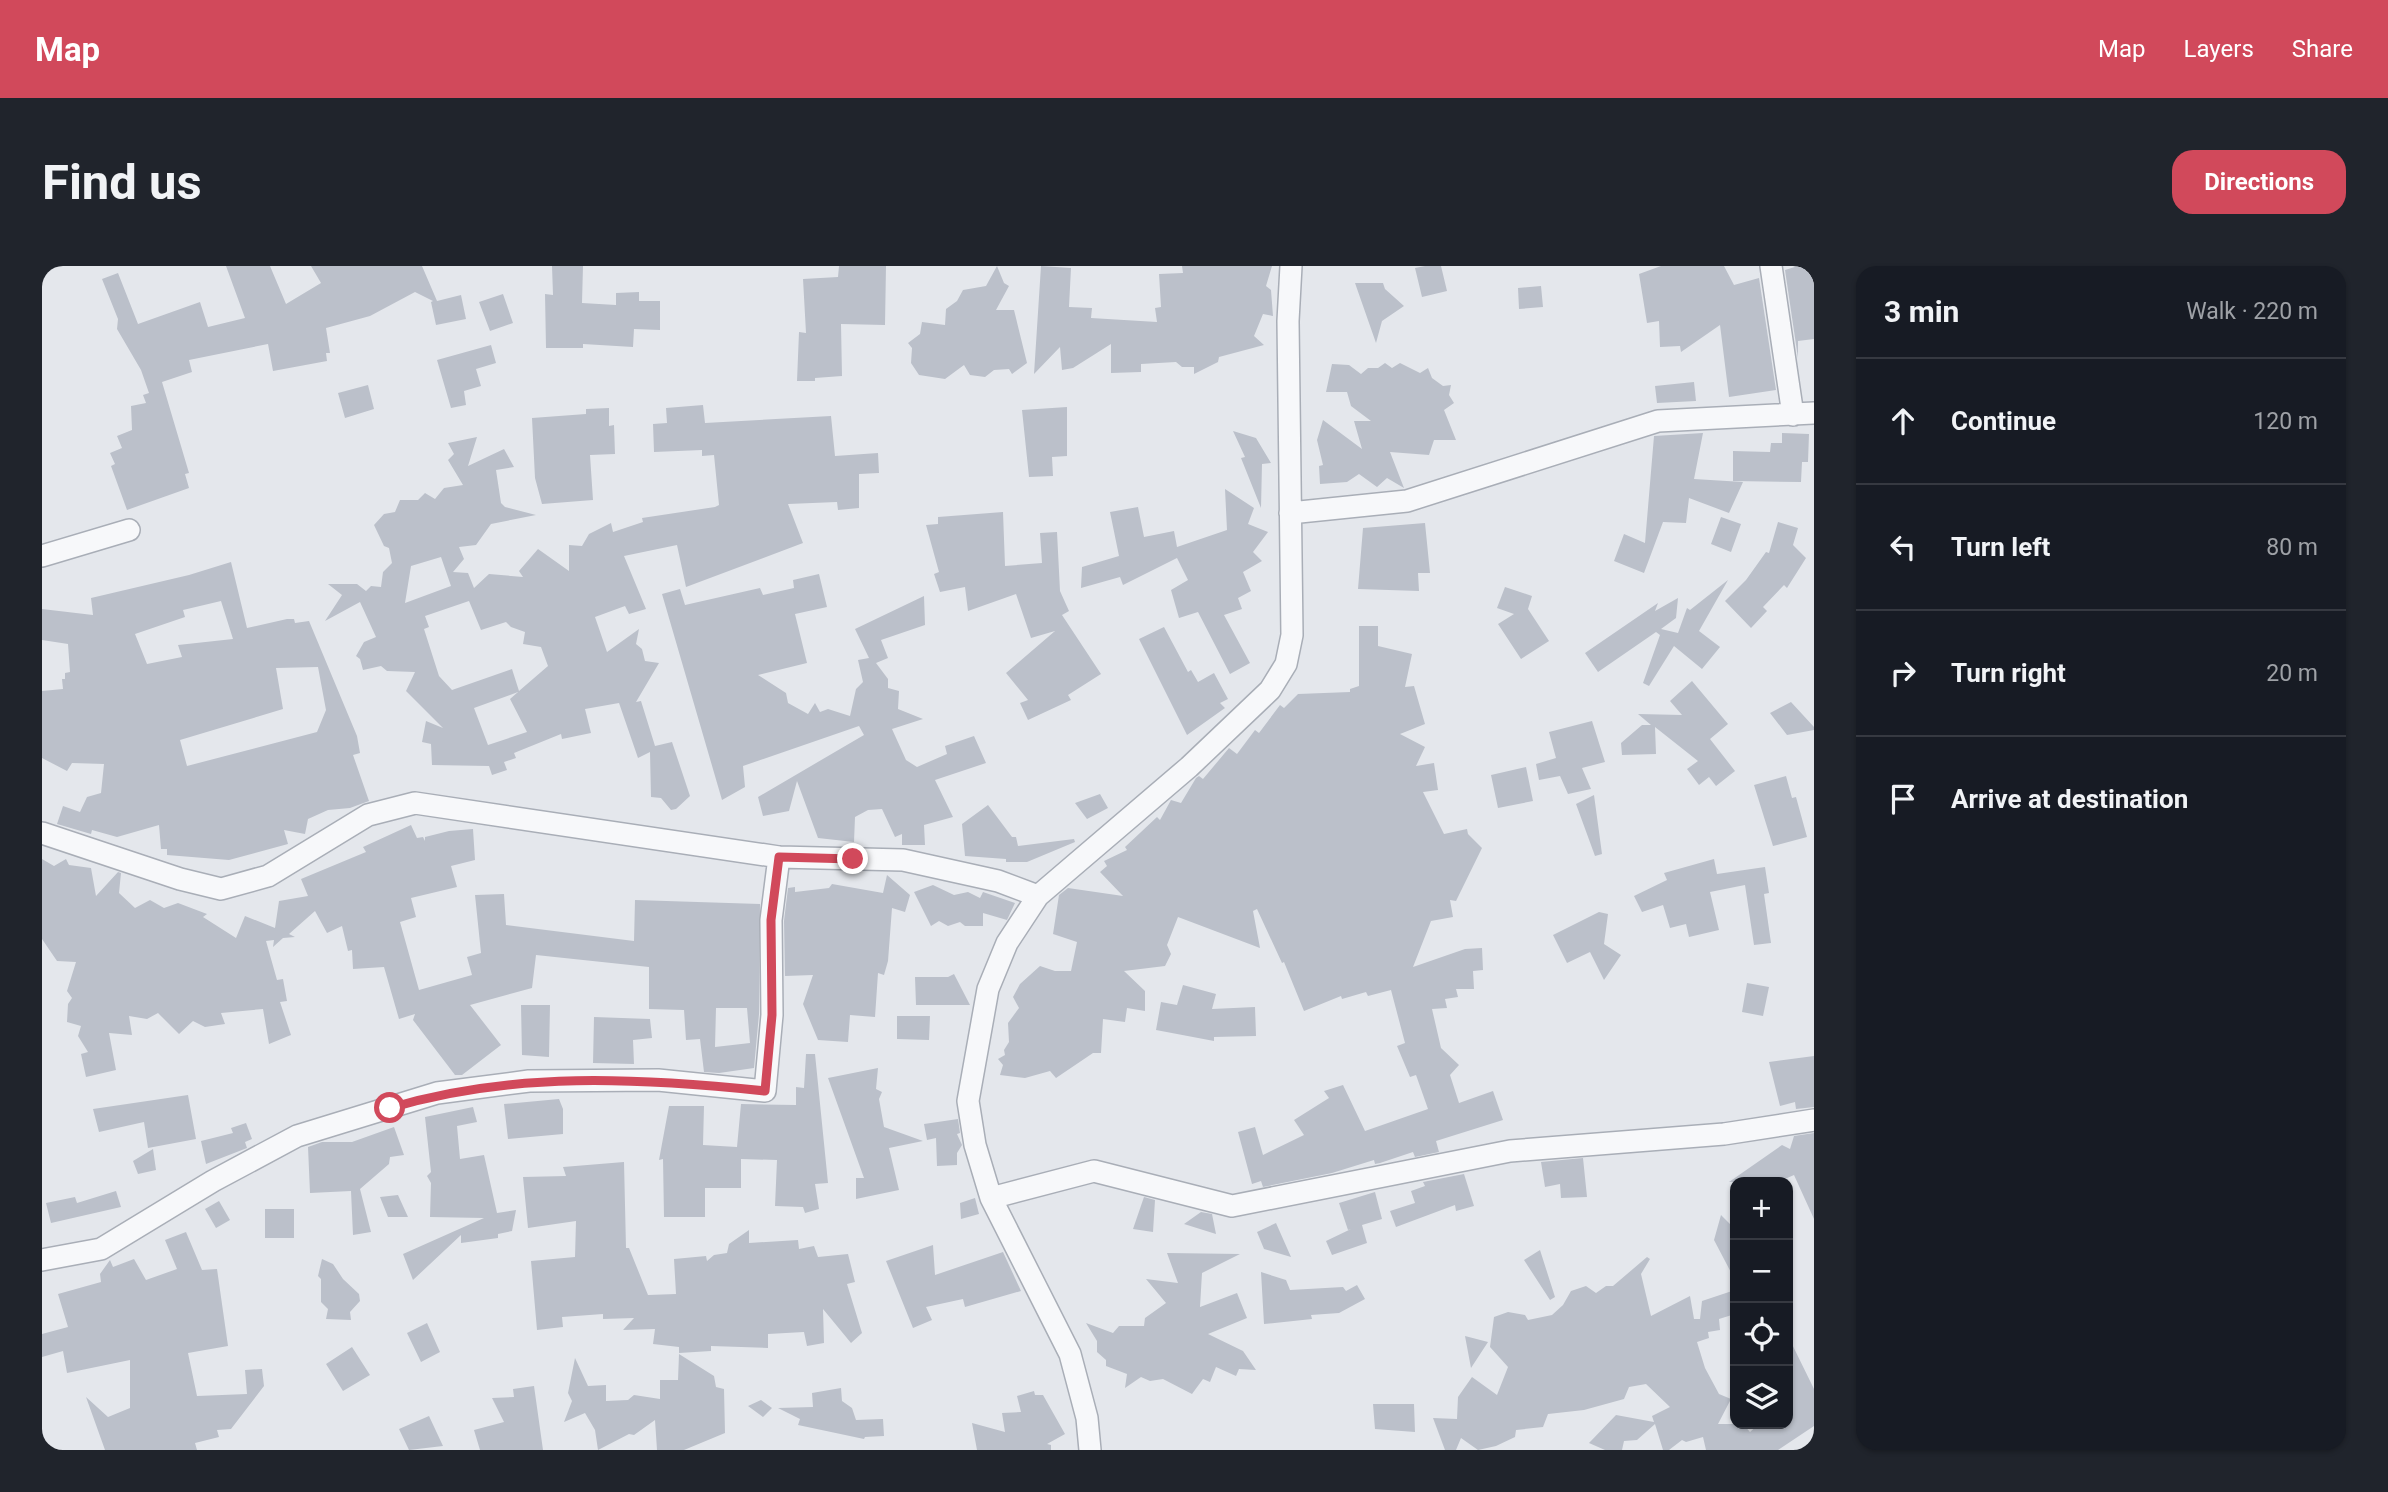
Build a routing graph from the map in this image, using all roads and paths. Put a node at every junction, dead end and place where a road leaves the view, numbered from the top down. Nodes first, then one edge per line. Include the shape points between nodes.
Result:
1 (1291, 266) edge
2 (1771, 266) edge
3 (1803, 414) edge
4 (1290, 513) junction
5 (129, 530) dead end
6 (42, 555) edge
7 (42, 833) edge
8 (779, 857) junction
9 (1038, 896) junction
10 (1814, 1120) edge
11 (991, 1198) junction
12 (42, 1260) edge
13 (1090, 1450) edge

1 - 4 street via 1287,321
2 - 3 street
3 - 4 street via 1658,421 1407,501
4 - 9 street via 1292,635 1286,664 1270,690 1189,767
5 - 6 street
7 - 8 street via 221,889 268,876 368,815 415,803
8 - 9 street via 903,860 999,881
8 - 12 street via 771,920 772,1015 765,1091 645,1080 529,1081 437,1093 297,1136 101,1249
9 - 11 street via 1007,943 988,989 968,1101
10 - 11 street via 1724,1134 1510,1151 1232,1206 1094,1171
11 - 13 street via 1069,1354 1087,1418

